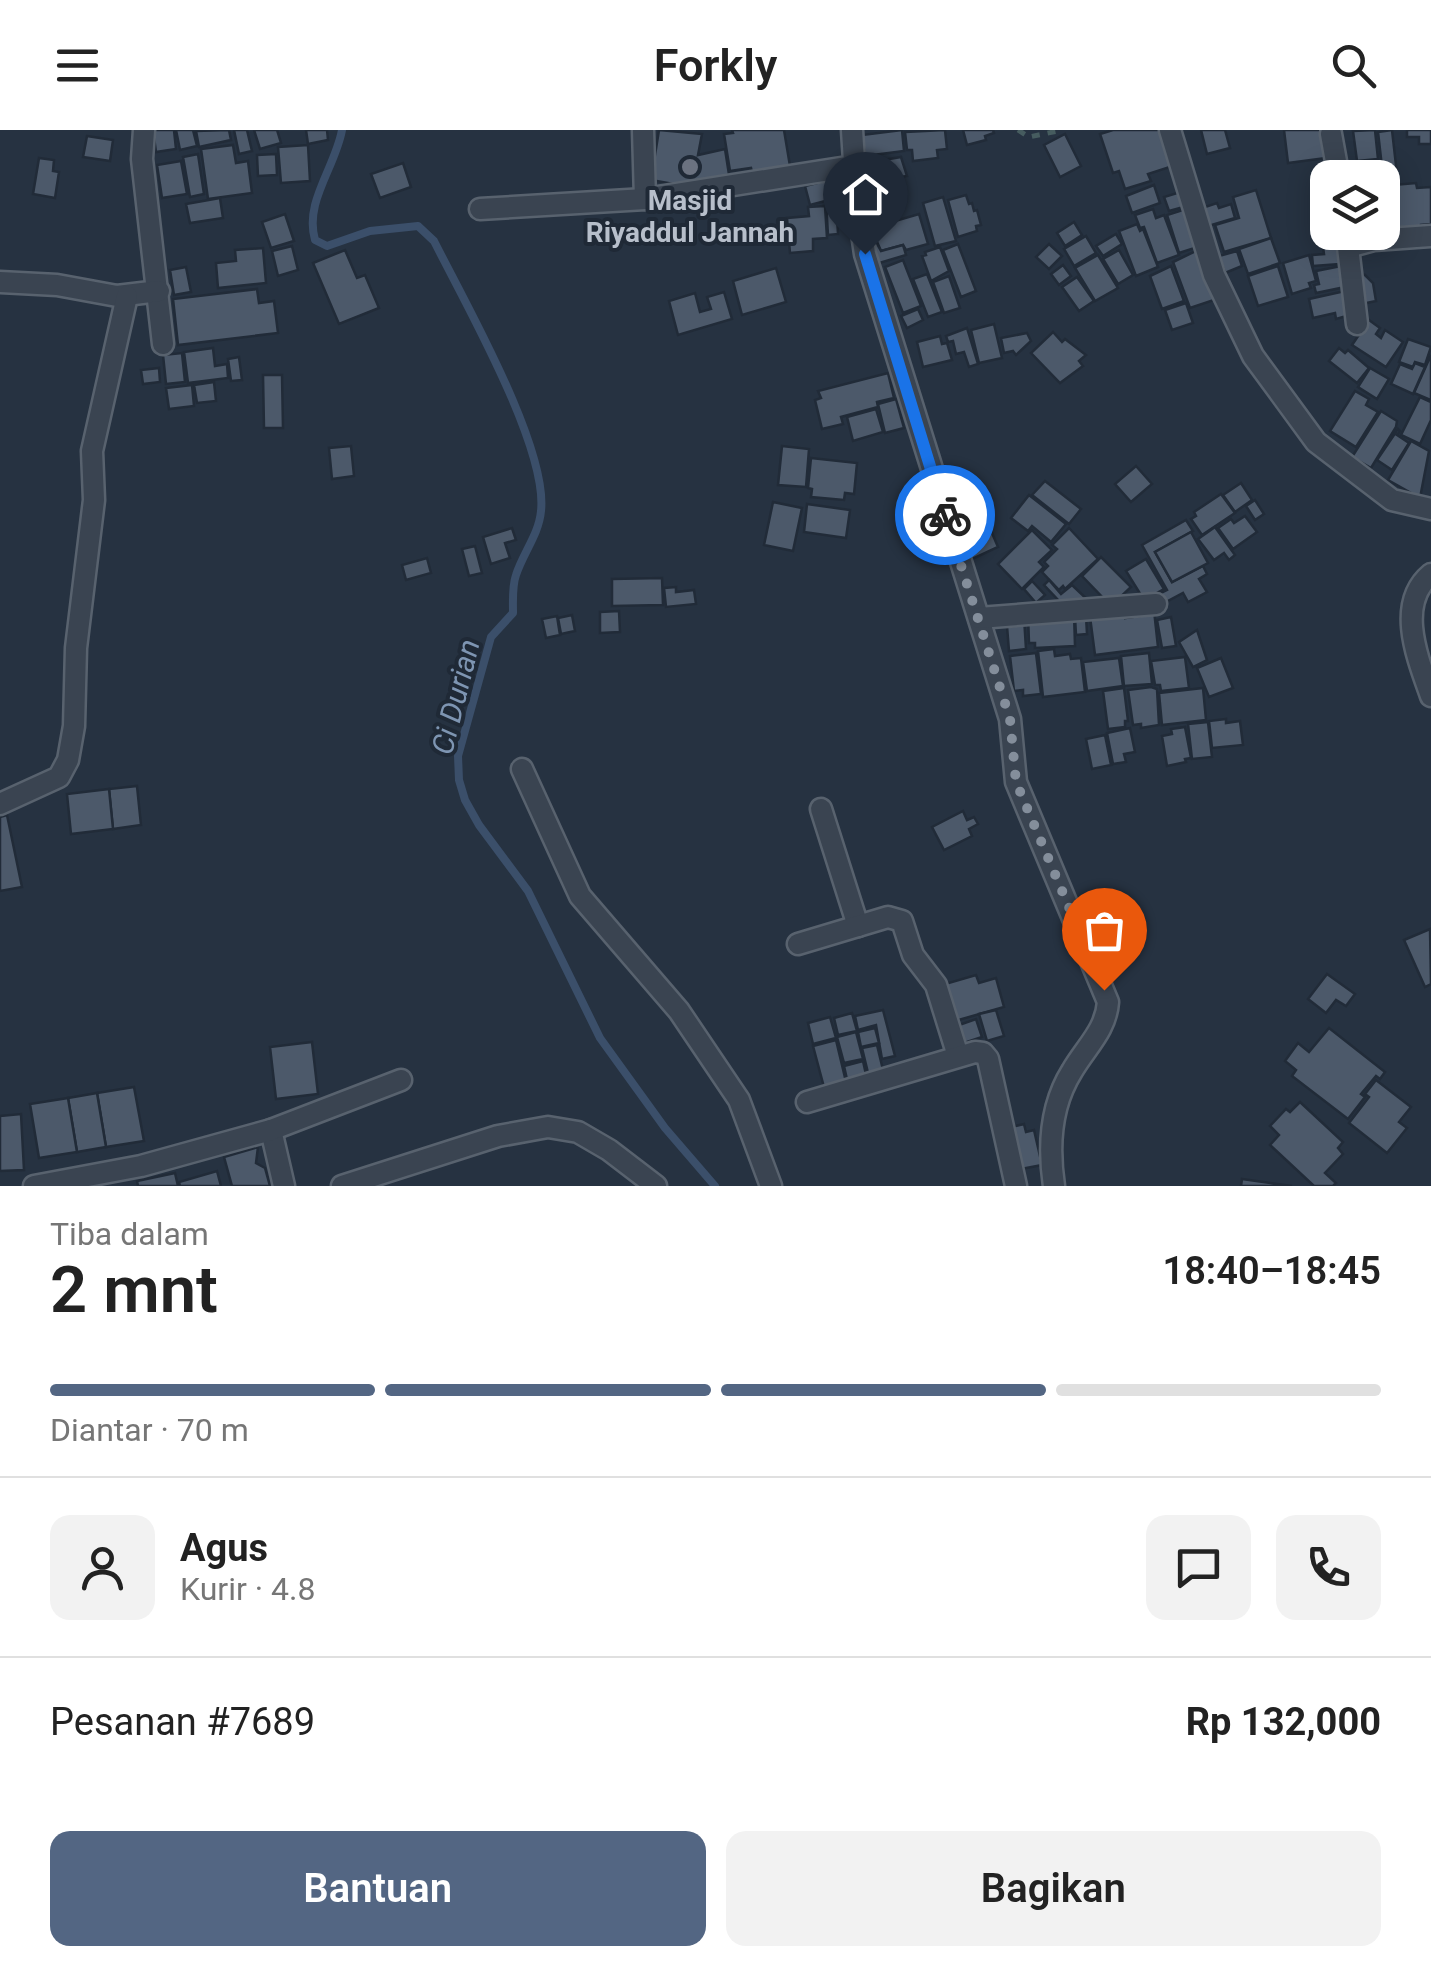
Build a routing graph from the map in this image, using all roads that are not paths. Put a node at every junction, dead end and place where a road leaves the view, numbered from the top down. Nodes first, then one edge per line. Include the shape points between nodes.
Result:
1 (144, 130) edge
2 (643, 130) edge
3 (852, 130) edge
4 (1170, 130) edge
5 (1332, 134) dead end
6 (1336, 160) edge
7 (854, 166) junction
8 (645, 198) junction
9 (480, 210) dead end
10 (1431, 236) edge
11 (1400, 238) edge
12 (1348, 250) edge
13 (0, 282) edge
14 (158, 291) junction
15 (127, 296) junction
16 (1356, 324) dead end
17 (163, 344) dead end
18 (1431, 509) edge
19 (1431, 574) edge
20 (1156, 604) dead end
21 (979, 618) junction
22 (1431, 696) edge
23 (522, 769) dead end
24 (0, 804) edge
25 (821, 809) dead end
26 (858, 926) junction
27 (798, 944) dead end
28 (958, 1056) junction
29 (402, 1080) dead end
30 (807, 1102) dead end
31 (271, 1130) junction
32 (34, 1186) edge
33 (284, 1186) edge
34 (342, 1186) edge
35 (656, 1186) edge
36 (771, 1186) edge
37 (1015, 1186) edge
38 (1054, 1186) edge

1 - 14 street
2 - 8 street
3 - 7 street
4 - 18 street via 1214,275 1253,356 1316,442 1392,500
5 - 6 street
7 - 8 street
7 - 21 street via 865,254
8 - 9 street
10 - 11 street
12 - 16 street
13 - 15 street
14 - 15 street
14 - 17 street
15 - 24 street via 92,451 94,500 68,760 60,777
19 - 22 street via 1416,590 1411,616
20 - 21 street
21 - 38 street via 1010,719 1016,782 1108,1002 1106,1021 1061,1090 1050,1146
23 - 36 street via 580,896 679,1011 739,1100
25 - 26 street
26 - 27 street
26 - 28 street via 888,917 902,922 913,954 936,985
28 - 30 street
28 - 37 street via 974,1052 988,1059
29 - 31 street
31 - 32 street via 141,1166
31 - 33 street
34 - 35 street via 498,1136 548,1127 578,1132

